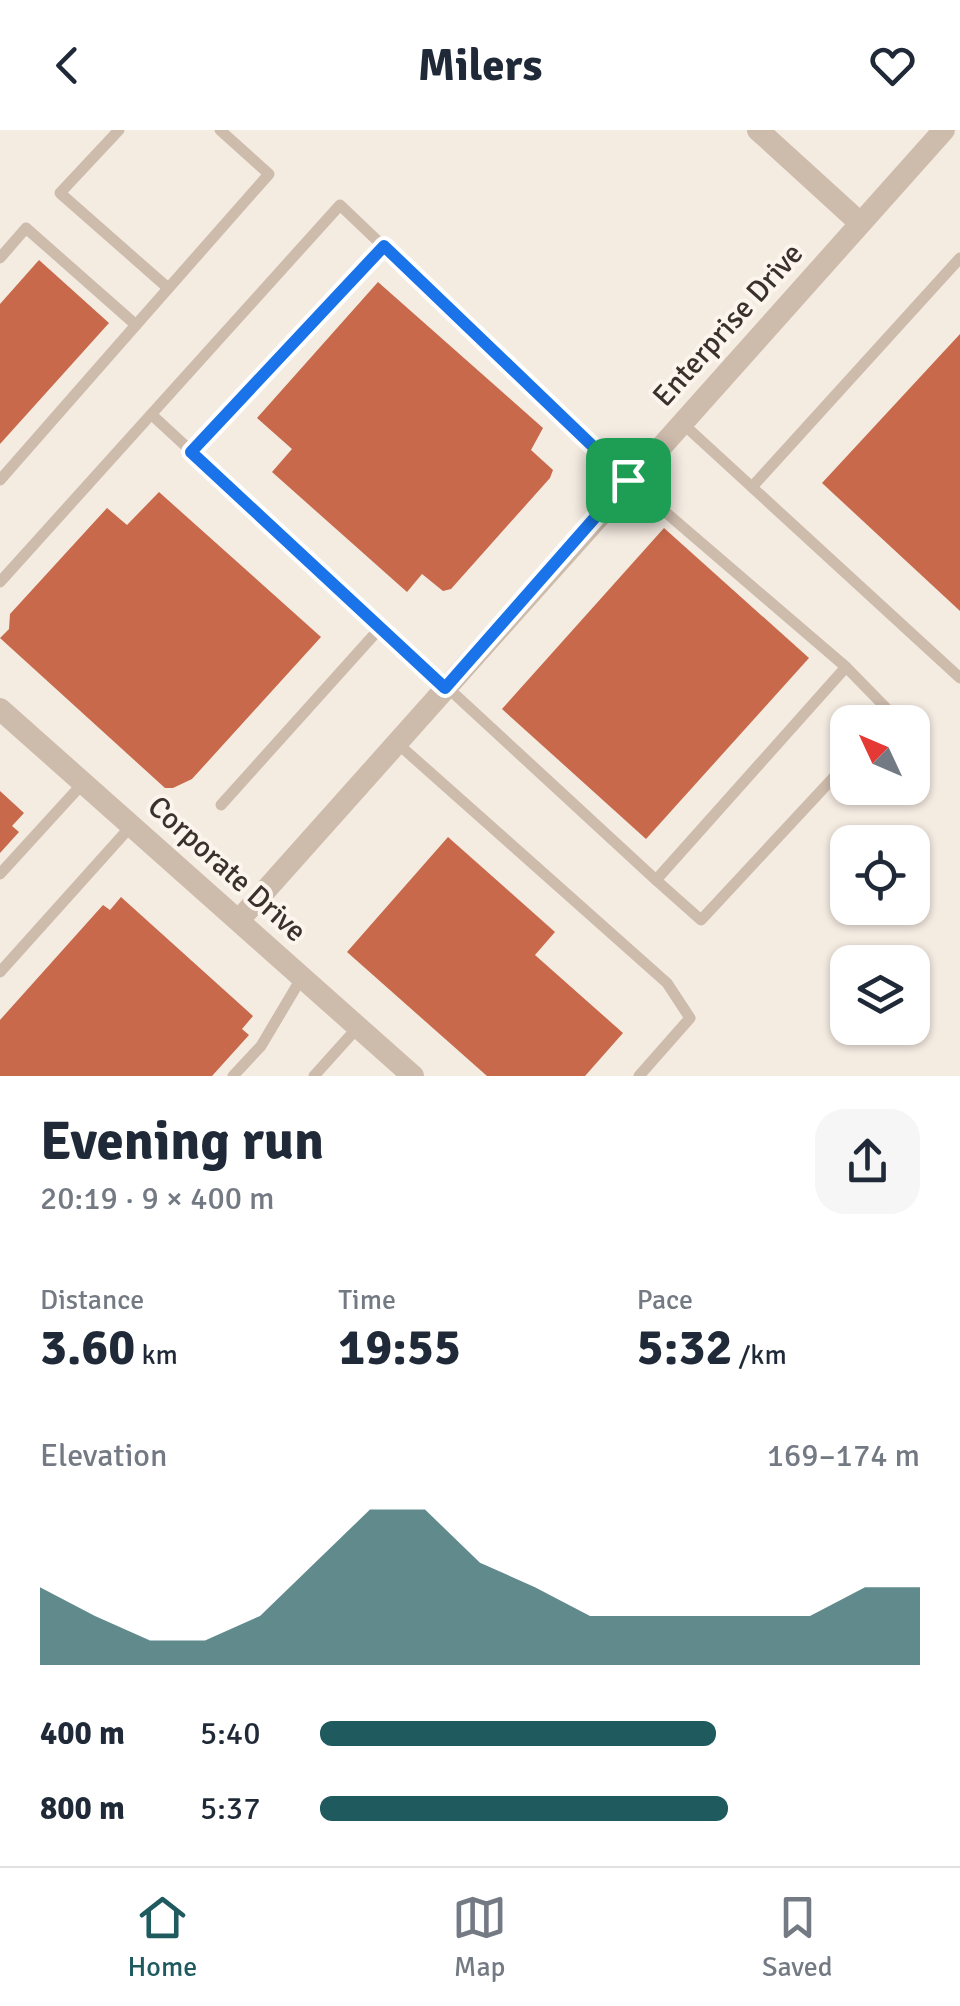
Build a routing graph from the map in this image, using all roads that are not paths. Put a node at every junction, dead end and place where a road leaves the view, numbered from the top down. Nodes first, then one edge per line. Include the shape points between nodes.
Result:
1 (119, 130) edge
2 (220, 130) edge
3 (758, 130) edge
4 (944, 130) edge
5 (860, 223) junction
6 (384, 246) junction
7 (0, 258) edge
8 (960, 258) edge
9 (168, 288) junction
10 (136, 325) junction
11 (152, 415) junction
12 (682, 422) junction
13 (191, 452) junction
14 (0, 480) edge
15 (628, 480) junction
16 (752, 487) junction
17 (0, 582) edge
18 (381, 627) junction
19 (846, 667) junction
20 (960, 678) edge
21 (445, 688) junction
22 (883, 705) edge
23 (0, 708) edge
24 (397, 743) junction
25 (830, 781) edge
26 (84, 782) junction
27 (221, 805) dead end
28 (132, 825) junction
29 (0, 874) edge
30 (656, 880) junction
31 (240, 920) junction
32 (0, 972) edge
33 (302, 976) junction
34 (359, 1027) junction
35 (233, 1076) edge
36 (314, 1076) edge
37 (414, 1076) edge
38 (639, 1076) edge

1 - 9 lane via 60,193
2 - 9 lane via 268,174
3 - 5 street
4 - 5 street, Enterprise Drive
5 - 12 street, Enterprise Drive
6 - 11 lane via 340,205
6 - 13 lane
6 - 15 lane
7 - 10 lane via 26,228
8 - 16 lane
9 - 10 lane
10 - 14 lane
11 - 13 lane
11 - 17 lane
12 - 15 street, Enterprise Drive
12 - 16 lane
13 - 18 lane
15 - 19 lane
15 - 21 street, Enterprise Drive
16 - 20 lane
18 - 21 lane
18 - 27 lane
19 - 22 lane
19 - 30 lane
21 - 24 street, Enterprise Drive
21 - 30 lane
23 - 26 street, Corporate Drive
24 - 31 street, Enterprise Drive
24 - 38 lane via 667,982 690,1018
25 - 30 lane via 701,920
26 - 28 street, Corporate Drive
26 - 29 lane
28 - 31 street, Corporate Drive
28 - 32 lane
31 - 33 street, Corporate Drive
33 - 34 street, Corporate Drive
33 - 35 lane via 261,1046
34 - 36 lane
34 - 37 street, Corporate Drive

